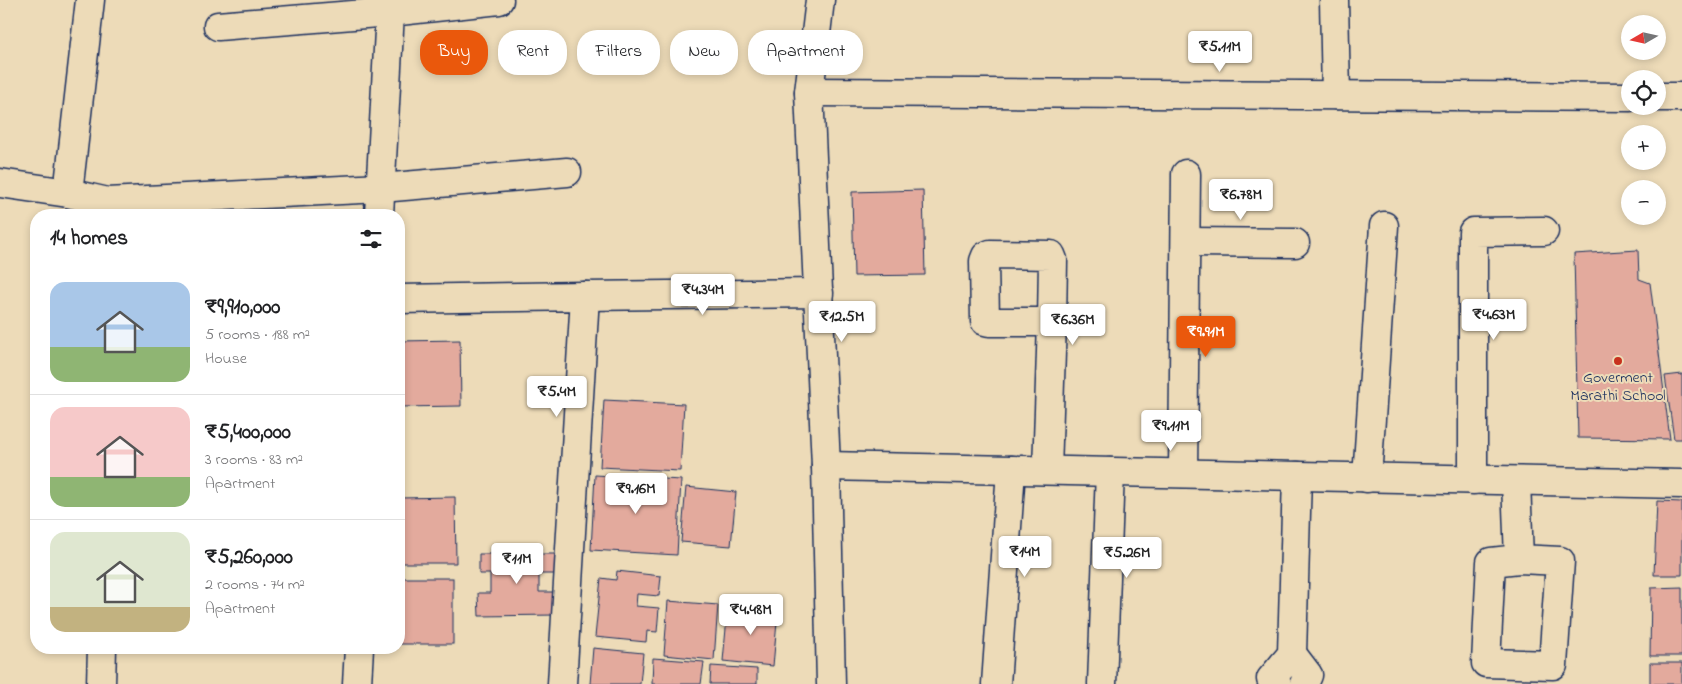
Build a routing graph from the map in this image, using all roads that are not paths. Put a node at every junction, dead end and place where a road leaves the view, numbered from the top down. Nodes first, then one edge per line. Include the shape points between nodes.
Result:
1 (90, 0) edge
2 (499, 0) edge
3 (820, 0) edge
4 (1334, 0) edge
5 (390, 12) junction
6 (218, 26) dead end
7 (809, 92) junction
8 (1336, 95) junction
9 (1621, 97) edge
10 (1666, 97) edge
11 (1682, 97) edge
12 (567, 172) dead end
13 (1186, 174) dead end
14 (0, 183) edge
15 (380, 188) junction
16 (68, 193) junction
17 (108, 208) edge
18 (379, 209) edge
19 (1384, 226) dead end
20 (1544, 231) dead end
21 (1187, 242) junction
22 (1295, 243) dead end
23 (819, 293) junction
24 (585, 296) junction
25 (405, 300) edge
26 (1052, 322) dead end
27 (826, 466) junction
28 (1011, 470) junction
29 (1047, 470) junction
30 (1110, 472) junction
31 (1183, 473) junction
32 (1296, 476) junction
33 (1367, 478) junction
34 (1473, 480) junction
35 (1516, 481) junction
36 (1682, 484) edge
37 (1519, 559) dead end
38 (102, 654) edge
39 (359, 654) edge
40 (1292, 654) junction
41 (102, 684) edge
42 (357, 684) edge
43 (562, 684) edge
44 (831, 684) edge
45 (996, 684) edge
46 (1102, 684) edge
47 (1277, 684) edge
48 (1304, 684) edge

1 - 16 street
2 - 5 street
3 - 7 street
4 - 8 street
5 - 6 street
5 - 15 street
7 - 8 street
7 - 23 street
8 - 9 street
10 - 11 street
12 - 15 street
13 - 21 street
14 - 16 street
15 - 17 street
15 - 18 street
16 - 17 street
19 - 33 street
20 - 34 street via 1473,232
21 - 22 street
21 - 31 street
23 - 24 street
23 - 27 street
24 - 25 street
24 - 43 street
26 - 29 street
27 - 28 street
27 - 44 street
28 - 29 street
28 - 45 street
29 - 30 street
30 - 31 street
30 - 46 street
31 - 32 street
32 - 33 street
32 - 40 street
33 - 34 street
34 - 35 street
35 - 36 street
35 - 37 street
38 - 41 street
39 - 42 street
40 - 47 street via 1271,679
40 - 48 street via 1308,674

